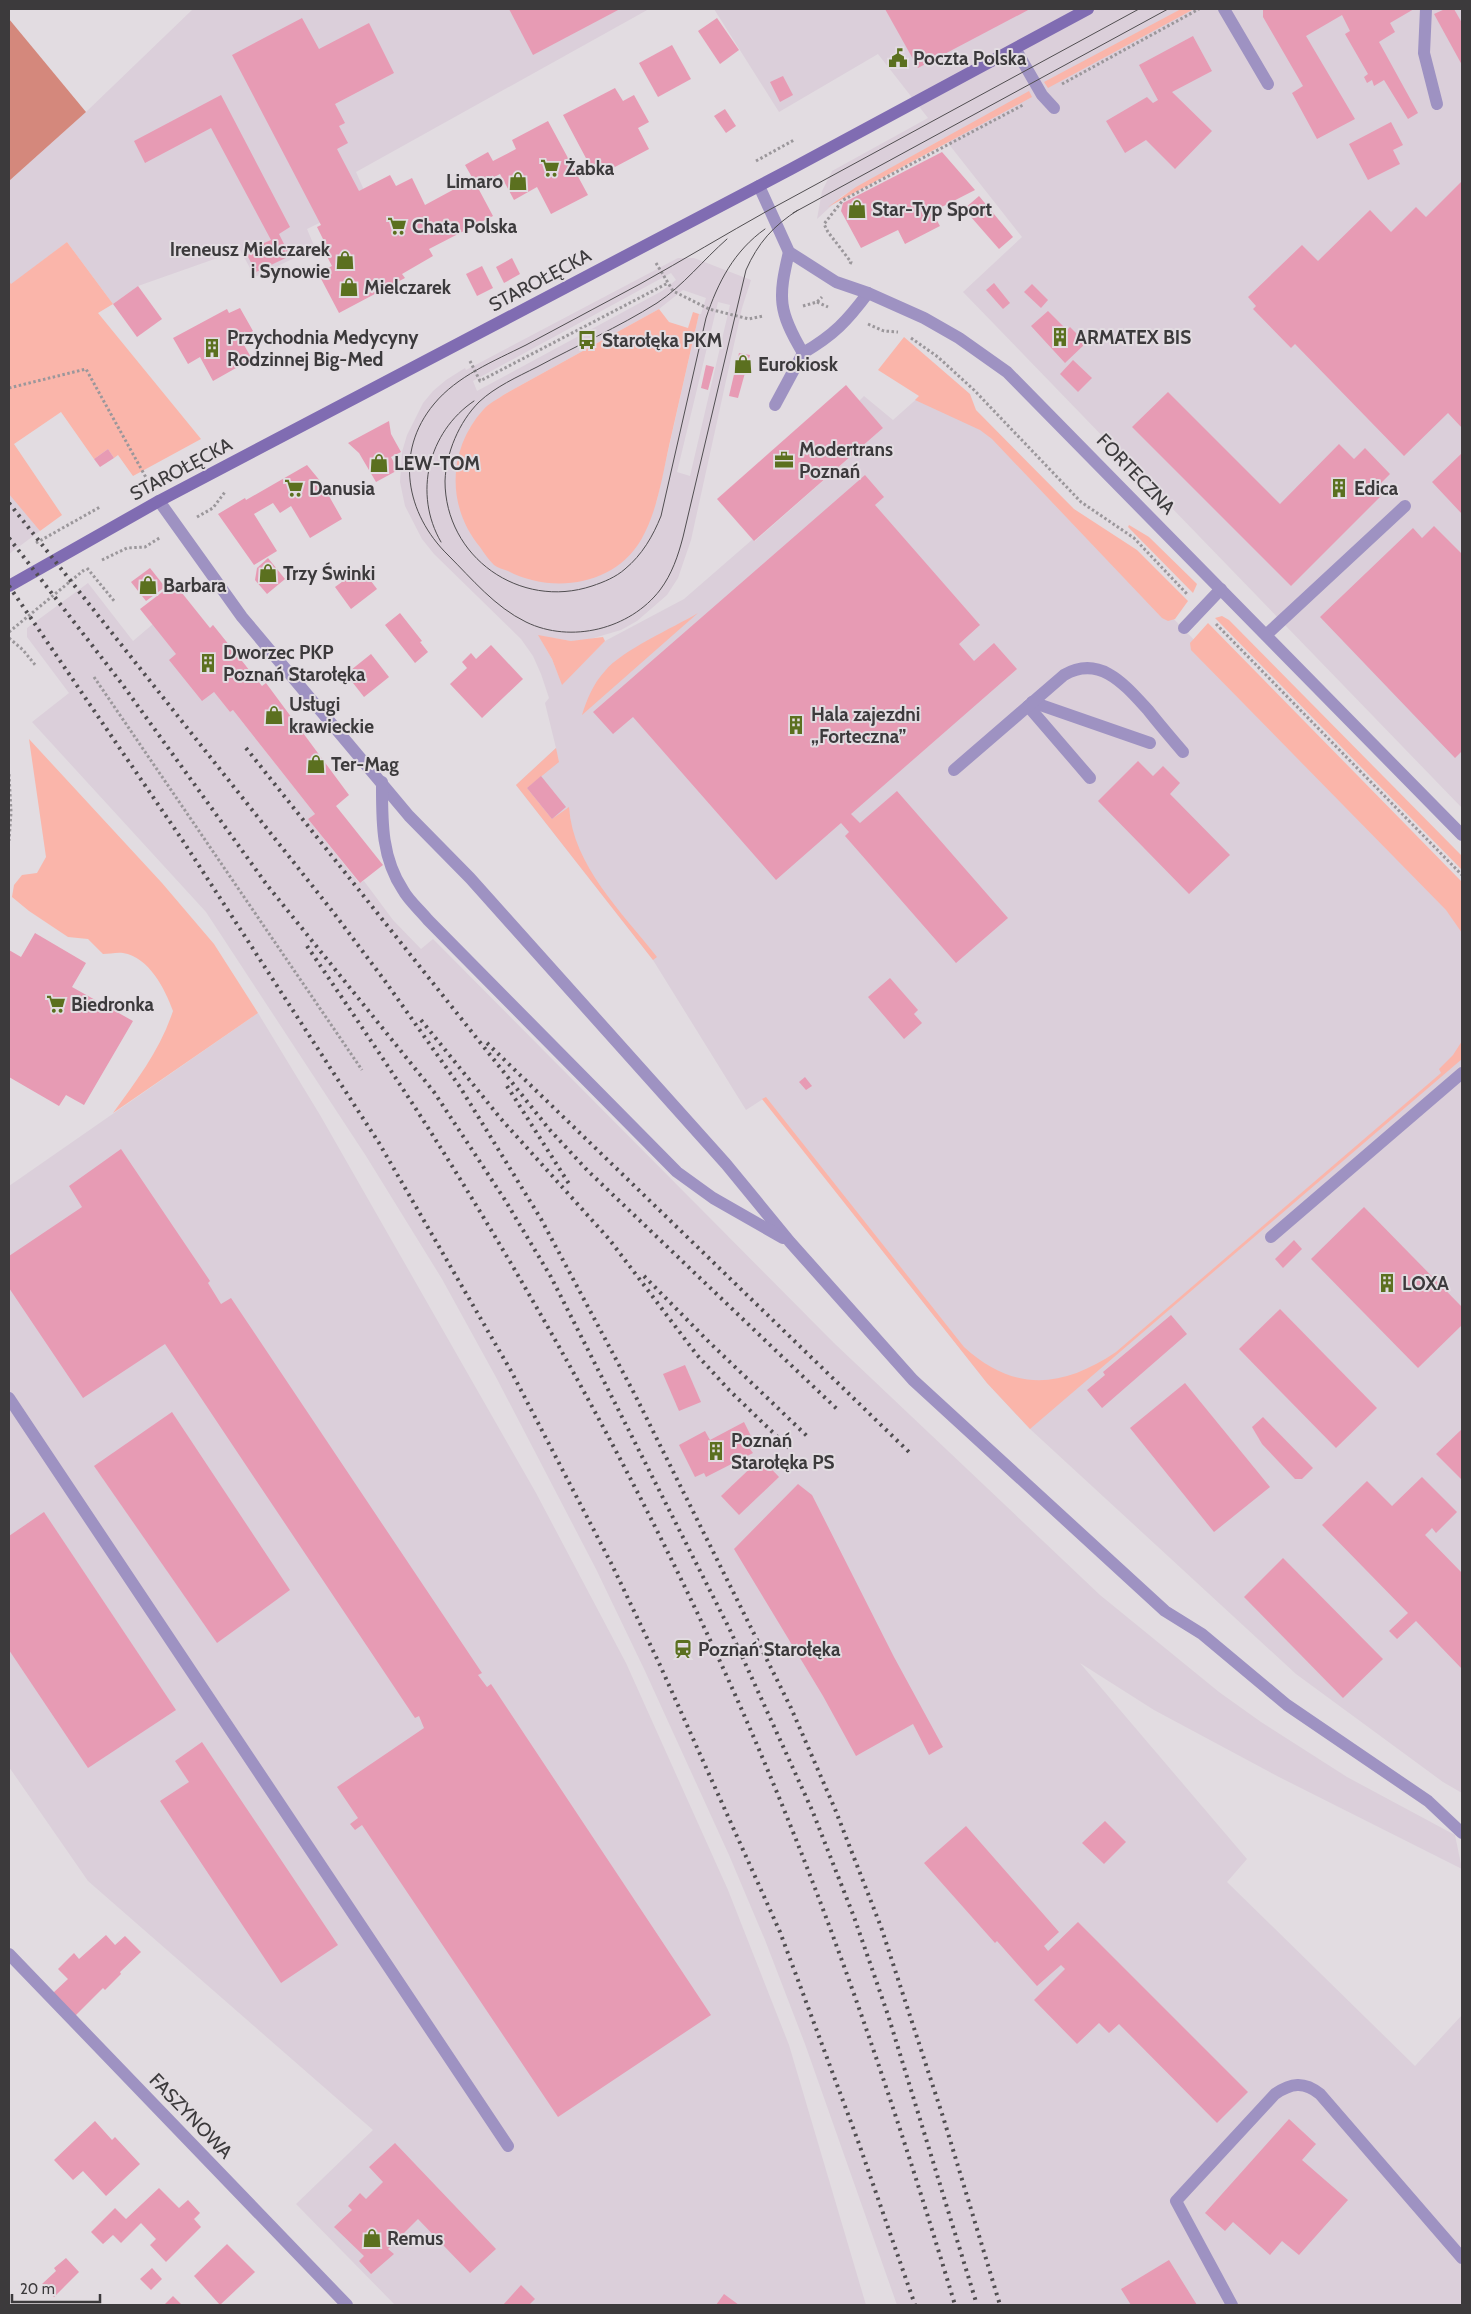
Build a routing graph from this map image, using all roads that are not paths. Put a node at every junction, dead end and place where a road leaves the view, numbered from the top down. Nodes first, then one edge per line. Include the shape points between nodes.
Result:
1 (1088, 9) edge
2 (1224, 9) edge
3 (1426, 9) edge
4 (1016, 50) junction
5 (1268, 84) dead end
6 (1437, 104) dead end
7 (1054, 108) dead end
8 (759, 186) junction
9 (789, 252) junction
10 (868, 293) junction
11 (803, 353) junction
12 (775, 405) dead end
13 (159, 501) junction
14 (1405, 506) dead end
15 (9, 586) edge
16 (1221, 588) junction
17 (1184, 628) dead end
18 (1266, 635) junction
19 (1030, 704) junction
20 (1150, 743) dead end
21 (1183, 752) dead end
22 (954, 770) dead end
23 (1090, 778) dead end
24 (382, 782) junction
25 (1462, 835) edge
26 (1462, 1073) edge
27 (1271, 1237) dead end
28 (790, 1242) junction
29 (9, 1398) edge
30 (1462, 1834) edge
31 (9, 1954) edge
32 (508, 2146) dead end
33 (1462, 2258) edge
34 (347, 2305) edge
35 (1232, 2305) edge

1 - 4 street, STAROŁĘCKA
2 - 5 street
3 - 6 street via 1424,53
4 - 7 street via 1042,95
4 - 8 street, STAROŁĘCKA
8 - 9 street
8 - 13 street, STAROŁĘCKA
9 - 10 street, FORTECZNA via 836,282
9 - 11 street via 782,282 782,312
10 - 11 street via 850,317 827,339
10 - 16 street, FORTECZNA via 924,318 1007,372
11 - 12 street
13 - 15 street, STAROŁĘCKA
13 - 24 street via 242,617
14 - 18 street
16 - 17 street
16 - 18 street, FORTECZNA
18 - 25 street, FORTECZNA
19 - 20 street
19 - 21 street via 1073,670 1094,669 1107,673 1125,685
19 - 22 street
19 - 23 street
24 - 28 street via 409,816 470,878 726,1164
24 - 28 street via 385,849 395,878 428,920 678,1172 719,1202
26 - 27 street
28 - 30 street via 913,1380 1166,1611 1202,1634 1287,1706 1428,1801
29 - 32 street
31 - 34 street, FASZYNOWA
33 - 35 street via 1320,2094 1303,2085 1291,2084 1275,2094 1176,2201

